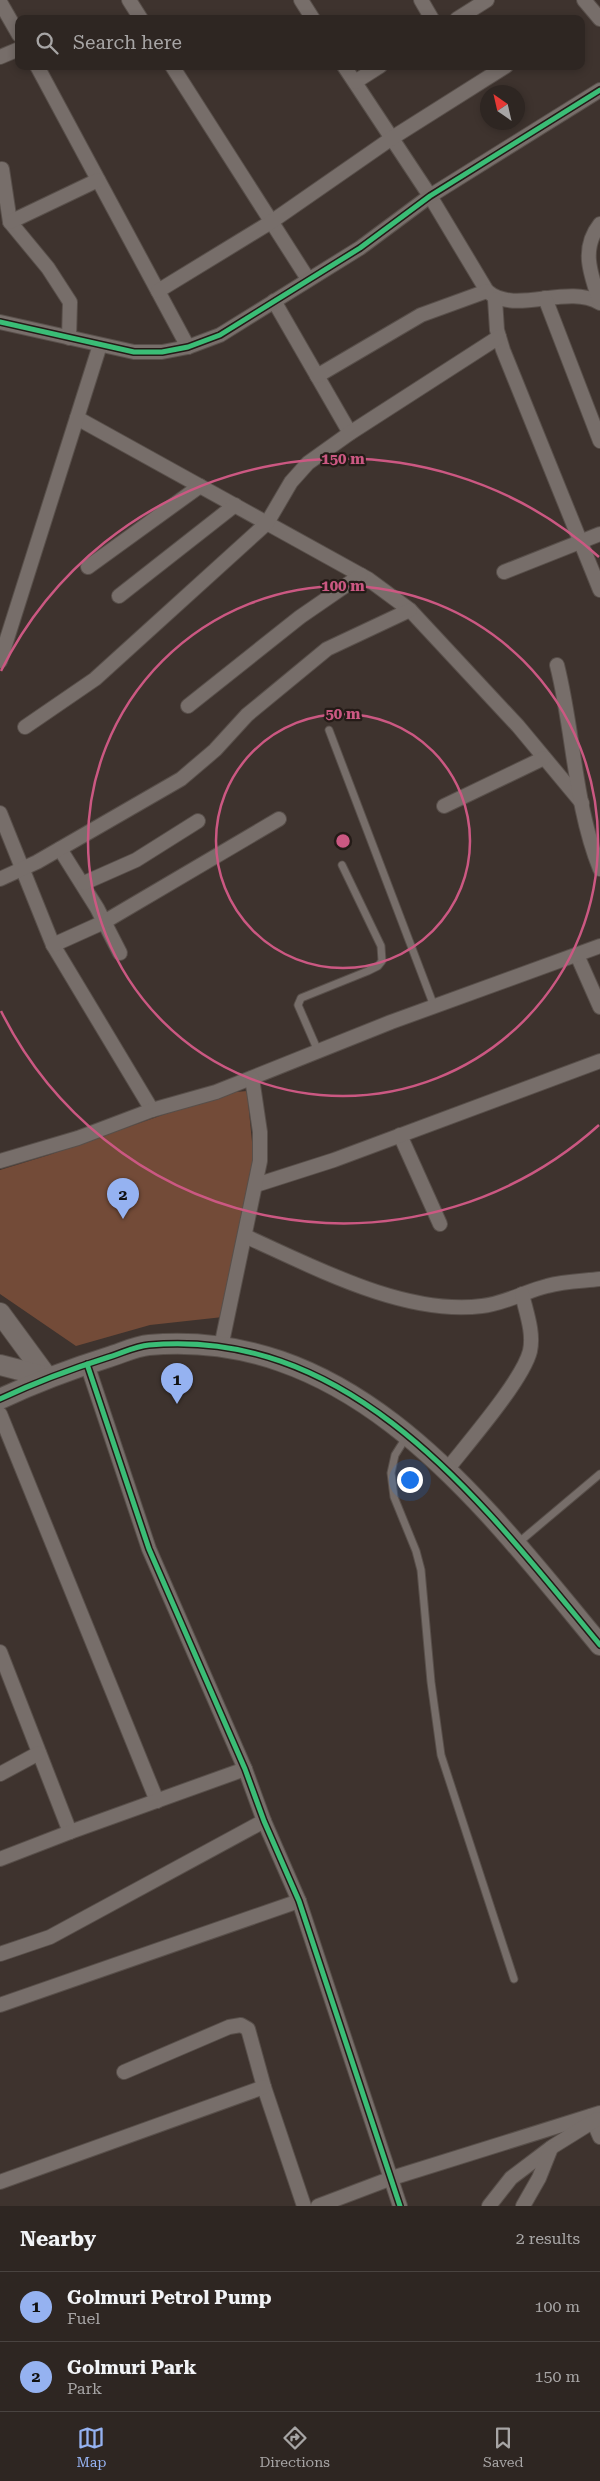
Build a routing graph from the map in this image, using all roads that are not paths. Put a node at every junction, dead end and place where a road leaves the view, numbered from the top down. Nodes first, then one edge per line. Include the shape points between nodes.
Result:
1 (129, 0) edge
2 (301, 0) edge
3 (421, 0) edge
4 (486, 0) edge
5 (584, 0) edge
6 (0, 2) edge
7 (138, 15) edge
8 (310, 15) edge
9 (430, 15) edge
10 (463, 15) edge
11 (597, 15) edge
12 (15, 28) edge
13 (15, 50) edge
14 (0, 57) edge
15 (39, 70) edge
16 (175, 70) edge
17 (347, 70) edge
18 (374, 70) edge
19 (500, 70) edge
20 (355, 82) junction
21 (600, 90) edge
22 (392, 138) junction
23 (2, 168) dead end
24 (98, 180) junction
25 (430, 196) junction
26 (10, 222) junction
27 (271, 222) junction
28 (600, 224) edge
29 (308, 279) junction
30 (158, 291) junction
31 (491, 295) junction
32 (545, 298) junction
33 (274, 301) junction
34 (600, 303) edge
35 (0, 322) edge
36 (69, 338) junction
37 (499, 338) junction
38 (100, 345) junction
39 (188, 347) junction
40 (317, 376) junction
41 (77, 418) junction
42 (350, 433) junction
43 (600, 441) edge
44 (200, 486) junction
45 (235, 505) junction
46 (267, 523) junction
47 (600, 534) edge
48 (580, 542) junction
49 (88, 566) dead end
50 (504, 572) dead end
51 (361, 575) junction
52 (600, 590) edge
53 (118, 596) dead end
54 (410, 610) junction
55 (0, 661) edge
56 (557, 665) dead end
57 (188, 706) dead end
58 (25, 727) dead end
59 (329, 730) dead end
60 (544, 758) junction
61 (582, 803) junction
62 (444, 806) dead end
63 (0, 813) edge
64 (279, 819) dead end
65 (198, 821) dead end
66 (60, 849) junction
67 (342, 864) dead end
68 (23, 869) junction
69 (600, 869) edge
70 (0, 879) edge
71 (84, 883) junction
72 (104, 922) junction
73 (53, 945) junction
74 (600, 946) edge
75 (120, 953) dead end
76 (577, 954) junction
77 (434, 1006) junction
78 (600, 1007) edge
79 (318, 1051) junction
80 (600, 1061) edge
81 (252, 1078) junction
82 (152, 1110) junction
83 (400, 1135) junction
84 (0, 1161) edge
85 (256, 1185) junction
86 (440, 1224) dead end
87 (245, 1236) junction
88 (600, 1278) edge
89 (522, 1294) junction
90 (0, 1313) edge
91 (221, 1347) junction
92 (87, 1364) junction
93 (0, 1365) edge
94 (47, 1377) junction
95 (0, 1399) edge
96 (0, 1414) edge
97 (408, 1434) junction
98 (446, 1471) junction
99 (600, 1474) edge
100 (516, 1545) junction
101 (600, 1645) edge
102 (0, 1652) edge
103 (39, 1753) junction
104 (245, 1769) junction
105 (0, 1774) edge
106 (157, 1801) junction
107 (264, 1821) junction
108 (70, 1832) junction
109 (0, 1859) edge
110 (299, 1900) junction
111 (0, 1954) edge
112 (514, 1979) dead end
113 (0, 2005) edge
114 (124, 2072) dead end
115 (264, 2087) junction
116 (596, 2117) edge
117 (600, 2137) edge
118 (552, 2148) junction
119 (392, 2178) junction
120 (0, 2181) edge
121 (304, 2206) edge
122 (318, 2206) edge
123 (400, 2206) edge
124 (489, 2206) edge
125 (523, 2206) edge

1 - 7 street
2 - 8 street
3 - 9 street
4 - 10 street
5 - 11 street
6 - 12 street
13 - 14 street
15 - 24 street
16 - 27 street
17 - 20 street
18 - 20 street
19 - 22 street
20 - 22 street
21 - 25 street
22 - 25 street
22 - 27 street
23 - 26 street
24 - 26 street
24 - 30 street
25 - 29 street via 360,248
25 - 31 street
26 - 36 street via 48,268 70,302
27 - 29 street
27 - 30 street
28 - 34 street via 592,234 588,248 588,266
29 - 33 street
30 - 39 street
31 - 32 street via 509,300
31 - 37 street
31 - 40 street via 421,315
32 - 34 street via 590,297
32 - 43 street
33 - 39 street via 220,335
33 - 40 street
35 - 36 street
36 - 38 street
37 - 42 street
37 - 48 street
38 - 39 street via 134,352 162,352
38 - 41 street
40 - 42 street
41 - 44 street
41 - 55 street
42 - 46 street via 308,463 291,482
44 - 45 street
44 - 49 street
45 - 46 street
45 - 53 street
46 - 51 street
46 - 58 street via 95,679
47 - 48 street
48 - 50 street
48 - 52 street
51 - 54 street
51 - 57 street via 300,616
54 - 60 street
54 - 66 street via 327,650 247,715 181,779
56 - 61 street
59 - 77 lane
60 - 61 street
60 - 62 street
61 - 69 street
63 - 68 street
64 - 72 street
65 - 71 street via 136,860
66 - 68 street
66 - 71 street
67 - 79 lane via 383,953 382,961 378,966 301,998 298,1005 300,1013
68 - 70 street
68 - 73 street
71 - 72 street
72 - 73 street
72 - 75 street
73 - 82 street
74 - 76 street
76 - 77 street
76 - 78 street
77 - 79 street
79 - 81 street
80 - 83 street
81 - 82 street
81 - 85 street via 260,1132
82 - 84 street via 78,1138
83 - 85 street
83 - 86 street
85 - 87 street
87 - 89 street via 346,1282 424,1303 485,1306
87 - 91 street
88 - 89 street via 548,1285
89 - 98 street via 531,1338 525,1364
90 - 94 street
91 - 92 street via 205,1343 147,1345
91 - 97 street via 287,1362 346,1390
92 - 94 street
92 - 104 street via 149,1549
93 - 94 street
94 - 95 street
96 - 106 street
97 - 98 street
97 - 112 lane via 395,1455 390,1473 394,1497 421,1570 441,1756
98 - 100 street
99 - 100 lane
100 - 101 street
102 - 103 street
103 - 105 street
103 - 108 street
104 - 106 street
104 - 107 street
106 - 108 street
107 - 110 street
107 - 111 street via 57,1933
108 - 109 street
110 - 113 street
110 - 119 street
114 - 115 street via 228,2027 240,2025 248,2029 252,2038
115 - 120 street
115 - 121 street
116 - 117 street
116 - 118 street
116 - 119 street
118 - 124 street via 511,2178
118 - 125 street
119 - 122 street
119 - 123 street

